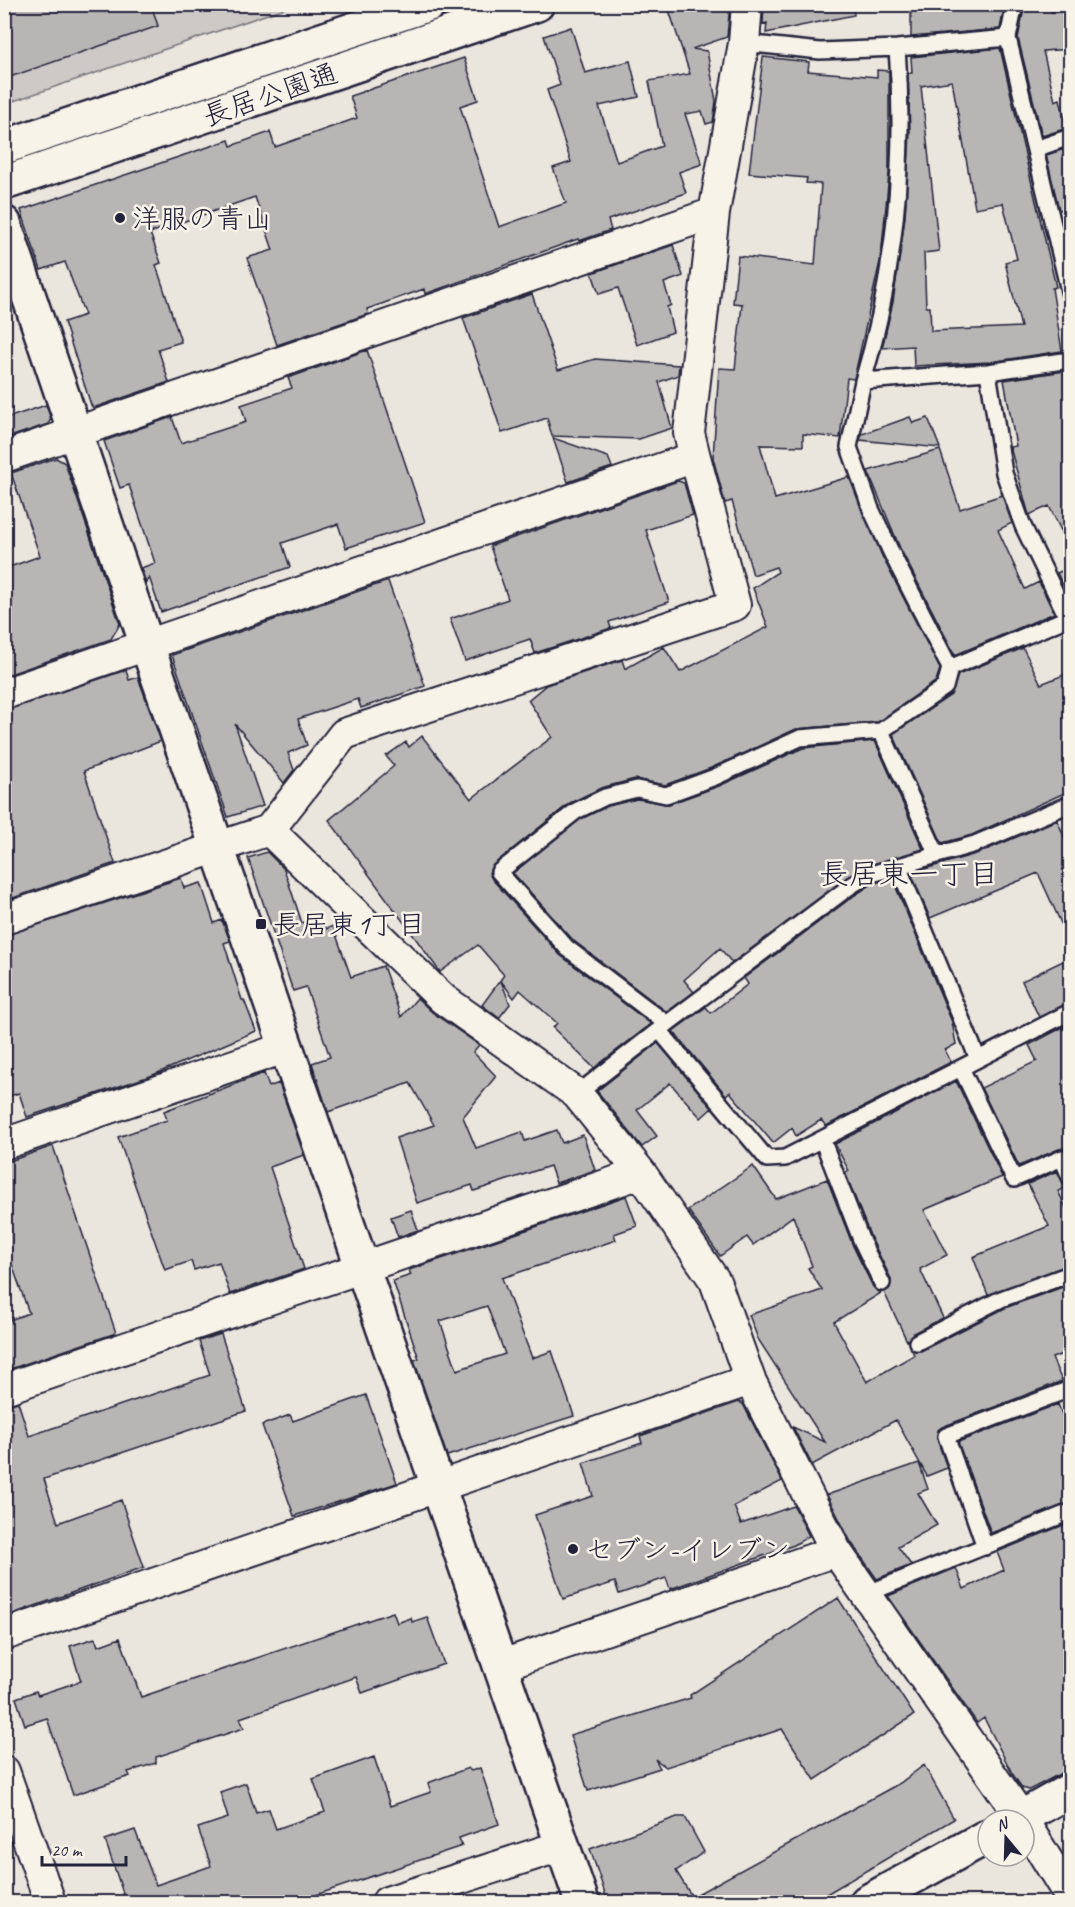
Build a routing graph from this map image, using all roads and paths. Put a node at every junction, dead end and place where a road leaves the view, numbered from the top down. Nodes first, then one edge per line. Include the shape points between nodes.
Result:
1 (429, 4) edge
2 (537, 4) edge
3 (747, 4) edge
4 (1015, 4) edge
5 (1008, 38) junction
6 (744, 43) junction
7 (897, 48) junction
8 (1071, 137) edge
9 (4, 147) edge
10 (1035, 149) junction
11 (4, 183) edge
12 (714, 213) junction
13 (4, 223) edge
14 (1071, 296) edge
15 (1071, 360) edge
16 (988, 372) junction
17 (863, 381) junction
18 (76, 432) junction
19 (4, 457) edge
20 (695, 457) junction
21 (1070, 619) edge
22 (147, 645) junction
23 (950, 668) junction
24 (4, 694) edge
25 (881, 731) junction
26 (1071, 804) edge
27 (269, 830) junction
28 (218, 847) junction
29 (937, 855) junction
30 (898, 866) junction
31 (4, 919) edge
32 (1071, 1012) edge
33 (663, 1027) junction
34 (287, 1047) junction
35 (978, 1059) junction
36 (961, 1068) junction
37 (577, 1094) junction
38 (822, 1139) junction
39 (4, 1144) edge
40 (641, 1173) junction
41 (1071, 1177) edge
42 (361, 1268) junction
43 (1071, 1274) edge
44 (882, 1283) dead end
45 (917, 1342) dead end
46 (750, 1380) junction
47 (4, 1389) edge
48 (1071, 1389) edge
49 (438, 1489) junction
50 (1071, 1512) edge
51 (985, 1547) junction
52 (836, 1551) junction
53 (866, 1594) junction
54 (4, 1635) edge
55 (499, 1666) junction
56 (4, 1771) edge
57 (1071, 1791) edge
58 (1013, 1808) edge
59 (1036, 1811) edge
60 (976, 1843) edge
61 (1036, 1843) edge
62 (561, 1845) junction
63 (1071, 1897) edge
64 (50, 1902) edge
65 (387, 1902) edge
66 (582, 1902) edge
67 (867, 1902) edge

1 - 9 main road, 長居公園通
2 - 11 main road, 長居公園通
3 - 6 street
4 - 5 lane
5 - 7 lane
5 - 10 lane
6 - 7 lane via 820,51
6 - 12 street
7 - 17 lane via 900,143 893,225 880,326
8 - 10 lane
10 - 14 lane
12 - 18 street
12 - 20 street via 689,434
13 - 18 main road
15 - 16 lane
16 - 17 lane
16 - 21 lane via 1004,473 1023,526
17 - 23 lane via 849,447 883,535
18 - 19 street
18 - 22 main road
20 - 22 street
20 - 27 street via 735,605 344,734
21 - 23 lane
22 - 24 street
22 - 28 main road
23 - 25 lane via 945,687
25 - 29 lane
25 - 33 lane via 800,738 716,777 666,795 637,789 605,796 576,811 499,872 567,948
26 - 29 lane via 975,844
27 - 28 street
27 - 37 street via 443,999
28 - 31 street
28 - 34 main road
29 - 30 lane
30 - 33 lane via 868,875 849,887
30 - 35 lane
32 - 35 lane
33 - 37 lane
33 - 38 lane via 767,1159 785,1158
34 - 39 street
34 - 42 main road
35 - 36 lane
36 - 38 lane
36 - 41 lane via 1014,1179 1062,1158
37 - 40 street
38 - 44 lane
40 - 42 street
40 - 46 street via 715,1281
42 - 47 street
42 - 49 main road
43 - 45 lane via 1001,1299
46 - 49 street
46 - 52 street
48 - 51 lane via 945,1436
49 - 54 street
49 - 55 main road
50 - 51 lane
51 - 53 lane
52 - 53 street
52 - 55 street
53 - 58 street
55 - 62 main road
56 - 64 street
57 - 59 main road
60 - 67 main road
61 - 63 street
62 - 65 street
62 - 66 main road

